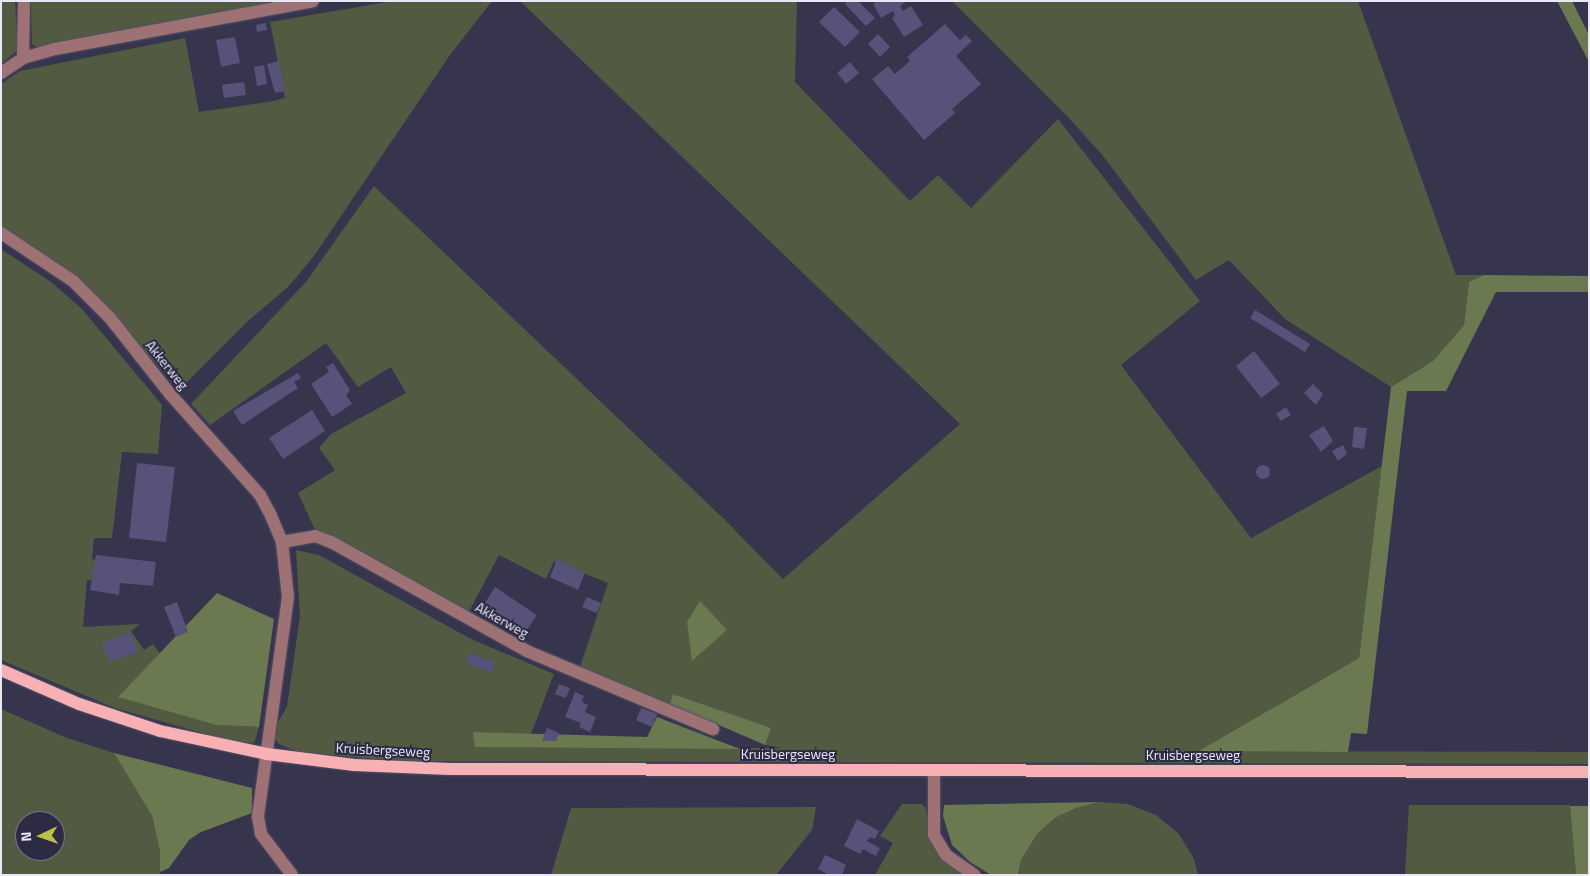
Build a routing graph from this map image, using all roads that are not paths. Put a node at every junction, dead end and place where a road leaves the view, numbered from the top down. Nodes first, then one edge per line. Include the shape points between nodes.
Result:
1 (24, 1) edge
2 (314, 1) edge
3 (23, 58) junction
4 (1, 73) edge
5 (1, 232) edge
6 (282, 542) junction
7 (1, 670) edge
8 (713, 729) dead end
9 (267, 754) junction
10 (934, 770) junction
11 (1589, 772) edge
12 (292, 875) edge
13 (975, 875) edge

1 - 3 street
2 - 3 street
3 - 4 street
5 - 6 street, Akkerweg via 52,264 110,318 170,394 260,495
6 - 8 street, Akkerweg via 315,536 331,542 527,651
6 - 9 street, Akkerweg via 288,597
7 - 9 main road, Kruisbergseweg via 79,704 160,731
9 - 10 main road, Kruisbergseweg via 354,765 450,769
9 - 12 street, Akkerweg via 258,817 261,834
10 - 11 main road, Kruisbergseweg
10 - 13 street via 934,835 946,855

